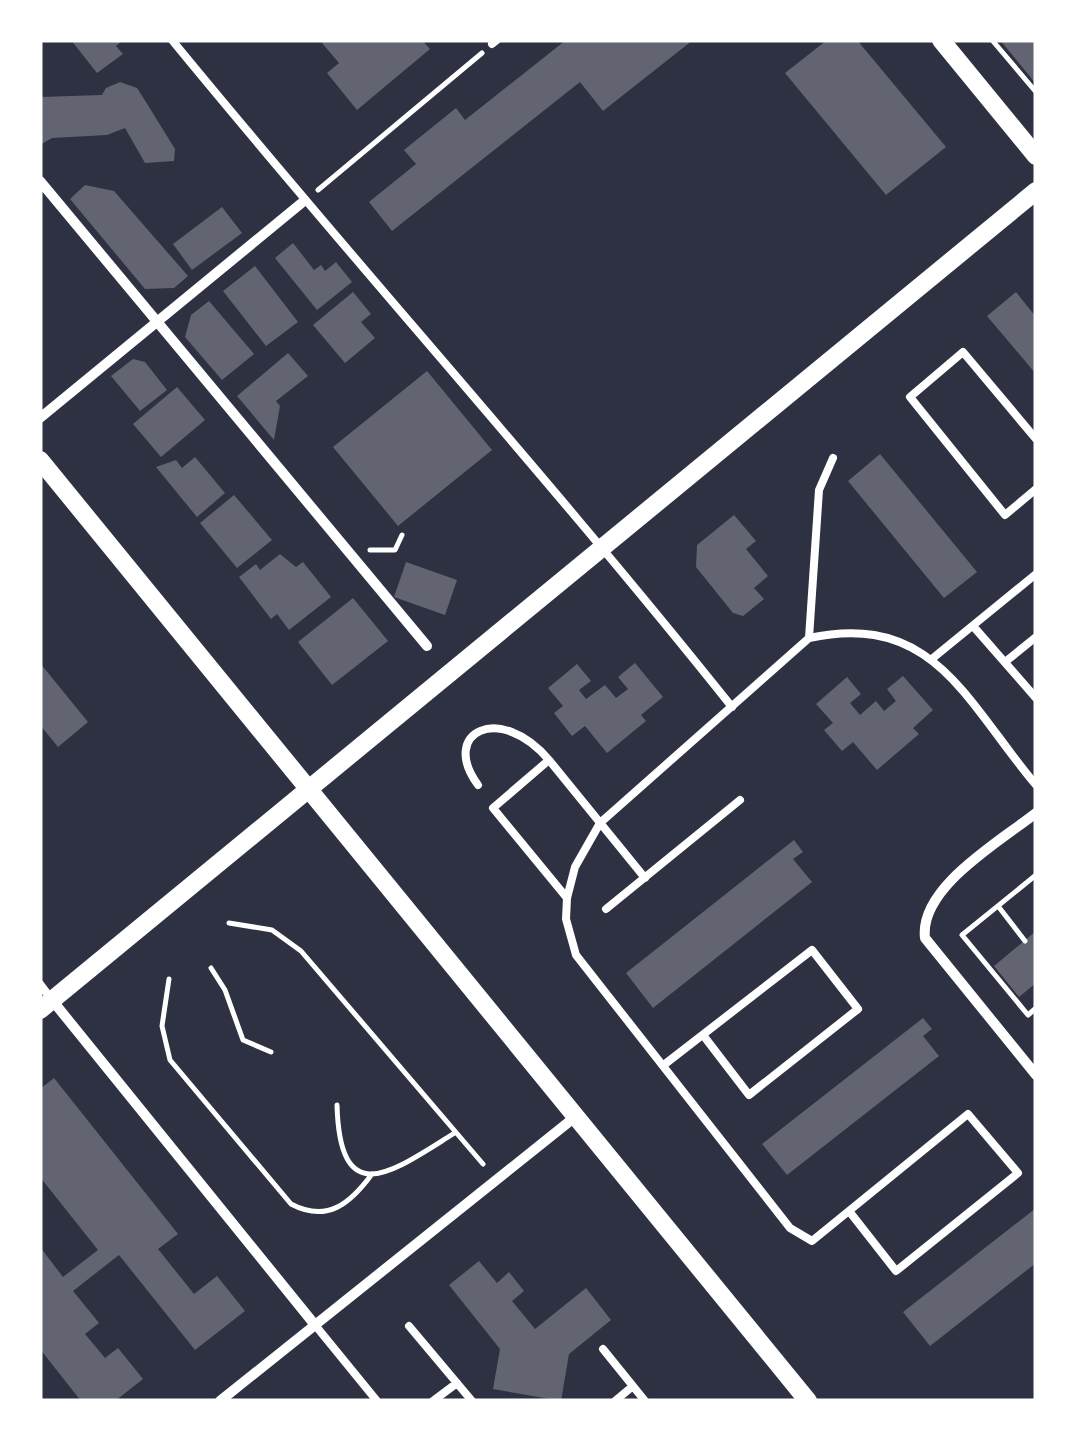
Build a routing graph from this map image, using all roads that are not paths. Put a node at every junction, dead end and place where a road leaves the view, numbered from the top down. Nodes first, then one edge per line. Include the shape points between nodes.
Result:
1 (172, 40) edge
2 (941, 40) edge
3 (1036, 156) edge
4 (40, 181) edge
5 (1036, 191) edge
6 (304, 201) junction
7 (156, 325) junction
8 (40, 418) edge
9 (1036, 439) edge
10 (833, 458) dead end
11 (40, 460) edge
12 (1036, 488) edge
13 (604, 547) junction
14 (1036, 574) edge
15 (974, 626) junction
16 (1036, 636) edge
17 (809, 638) junction
18 (428, 646) dead end
19 (933, 658) junction
20 (1006, 662) junction
21 (1036, 698) edge
22 (732, 707) junction
23 (549, 760) junction
24 (478, 785) dead end
25 (1036, 785) edge
26 (306, 790) junction
27 (740, 800) dead end
28 (1036, 813) edge
29 (600, 823) junction
30 (646, 878) junction
31 (566, 898) junction
32 (606, 910) dead end
33 (40, 984) edge
34 (46, 1005) edge
35 (702, 1034) junction
36 (665, 1064) junction
37 (1036, 1075) edge
38 (575, 1117) junction
39 (850, 1211) junction
40 (315, 1325) junction
41 (409, 1326) dead end
42 (603, 1349) dead end
43 (457, 1383) junction
44 (633, 1386) junction
45 (220, 1401) edge
46 (377, 1401) edge
47 (434, 1401) edge
48 (472, 1401) edge
49 (615, 1401) edge
50 (645, 1401) edge
51 (808, 1401) edge

1 - 6 lane
2 - 3 street
4 - 7 street
5 - 13 street
6 - 7 street
6 - 13 lane
7 - 8 street
7 - 18 street
9 - 12 lane via 963,352 910,397 1005,515
10 - 17 lane via 819,490
11 - 26 street
13 - 22 lane
13 - 26 street
14 - 15 lane
15 - 19 lane
15 - 20 lane
16 - 20 lane
17 - 19 lane via 865,630 901,639
17 - 22 lane
19 - 25 lane
20 - 21 lane
22 - 29 lane
23 - 24 lane via 510,728 488,726 474,735 467,752 468,771
23 - 29 lane
23 - 31 lane via 494,808
26 - 34 street
26 - 38 street
27 - 30 lane
28 - 37 street via 939,891 923,922 925,938
29 - 30 lane
29 - 31 lane via 575,866
30 - 32 lane
31 - 36 lane via 576,955
33 - 34 lane
34 - 40 street
35 - 35 lane via 749,1095 858,1009 812,950
35 - 36 lane
36 - 39 lane via 790,1228 812,1242
38 - 40 street
38 - 51 street
39 - 39 lane via 968,1114 1018,1173 896,1271
40 - 45 street
40 - 46 lane
41 - 43 lane
42 - 44 lane
43 - 47 lane
43 - 48 lane
44 - 49 lane
44 - 50 lane

